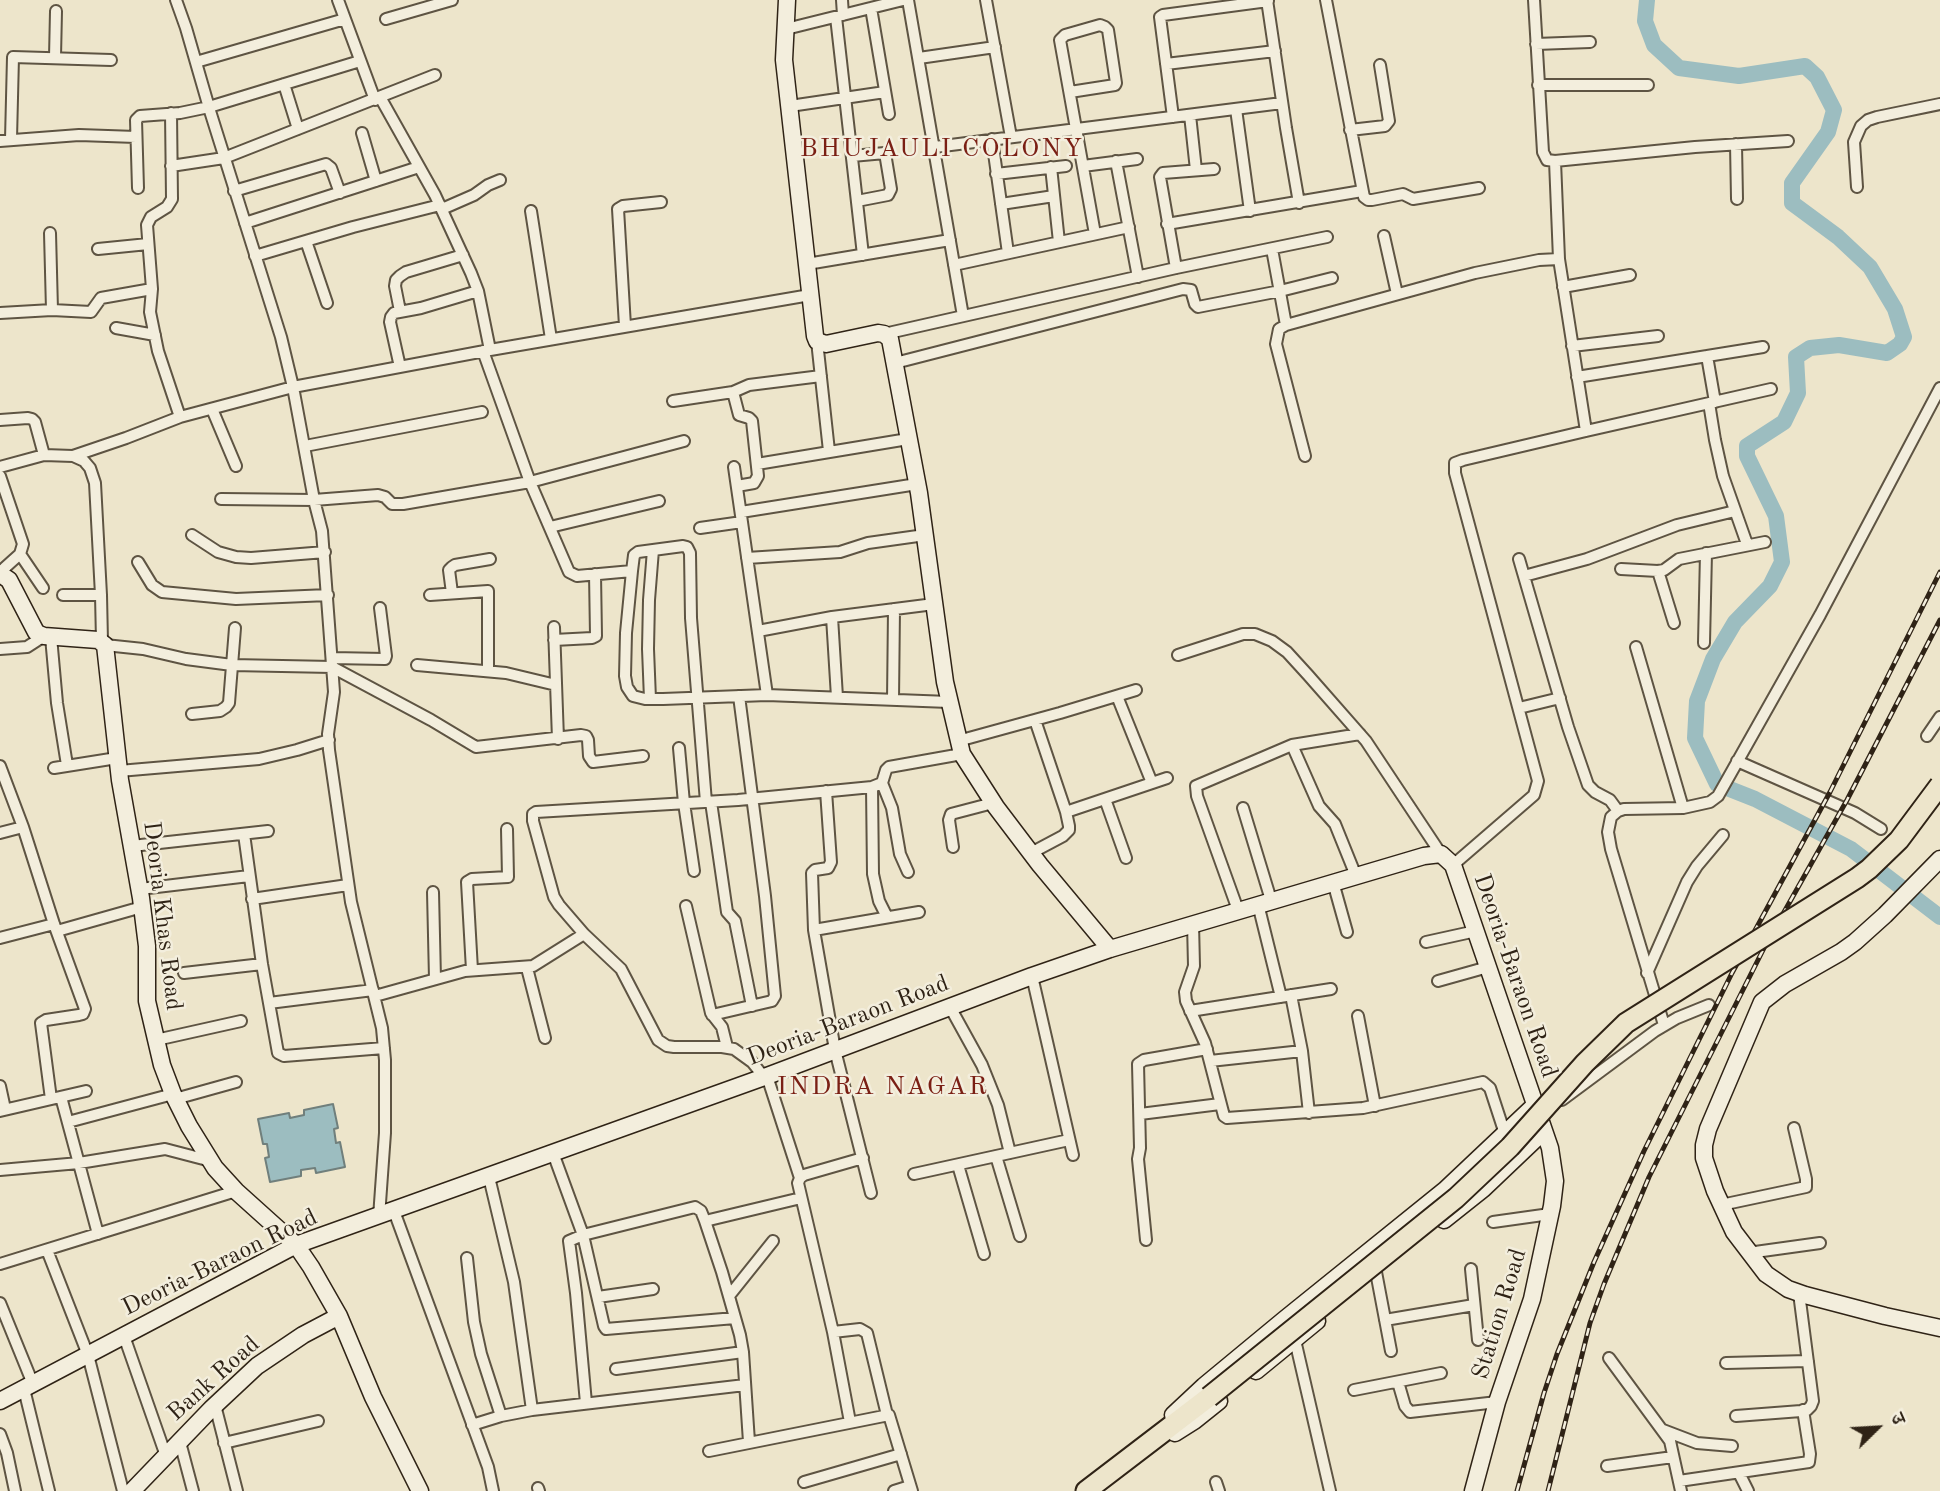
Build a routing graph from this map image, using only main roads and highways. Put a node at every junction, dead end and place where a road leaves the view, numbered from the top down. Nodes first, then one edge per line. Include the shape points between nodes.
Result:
1 (1940, 785) edge
2 (1097, 1487) edge

1 - 2 highway, bridge via 1899,840 1869,869 1626,1023 1456,1198

